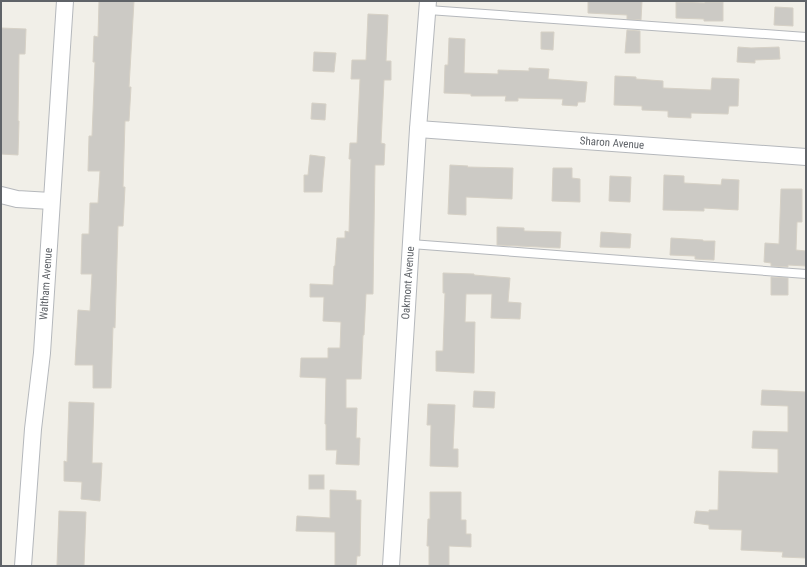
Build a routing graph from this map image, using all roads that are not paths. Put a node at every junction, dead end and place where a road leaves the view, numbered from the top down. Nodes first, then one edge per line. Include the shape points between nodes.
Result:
1 (65, 1) edge
2 (428, 5) edge
3 (806, 37) edge
4 (418, 129) junction
5 (806, 157) edge
6 (1, 195) edge
7 (51, 201) junction
8 (411, 244) junction
9 (806, 274) edge
10 (23, 566) edge
11 (391, 566) edge

1 - 7 street, Waltham Avenue
2 - 3 lane
2 - 4 street, Oakmont Avenue
4 - 5 street, Sharon Avenue
4 - 8 street, Oakmont Avenue
6 - 7 street via 17,199
7 - 10 street, Waltham Avenue via 42,353 33,429
8 - 9 lane
8 - 11 street, Oakmont Avenue

